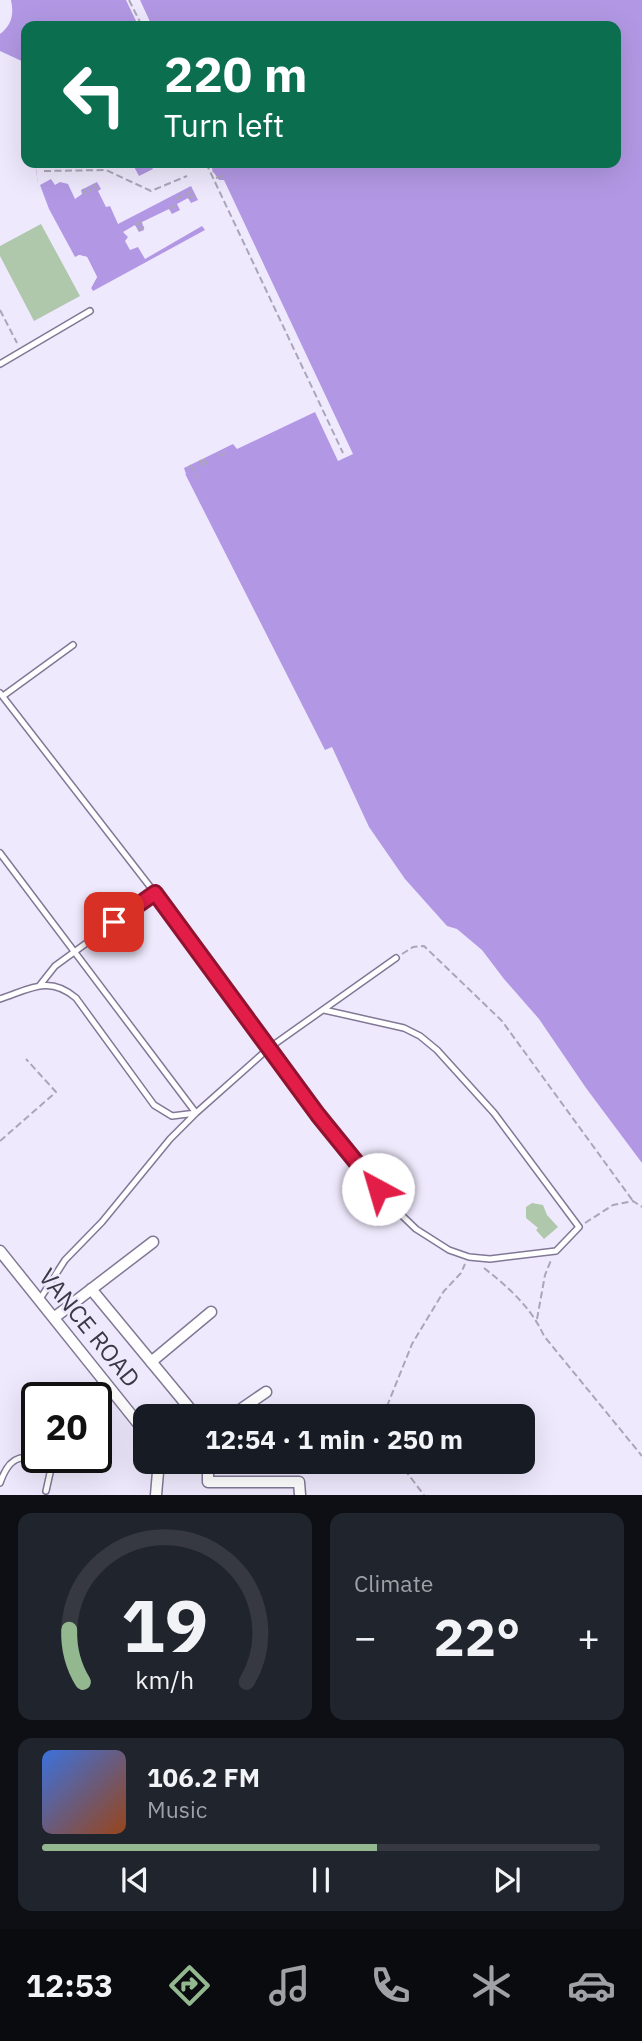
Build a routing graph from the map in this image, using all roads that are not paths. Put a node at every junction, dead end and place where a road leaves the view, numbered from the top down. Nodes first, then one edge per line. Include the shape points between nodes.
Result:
1 (90, 311) dead end
2 (0, 364) edge
3 (73, 645) dead end
4 (1, 695) edge
5 (0, 853) edge
6 (155, 893) junction
7 (74, 951) junction
8 (396, 958) road end
9 (40, 985) junction
10 (0, 999) edge
11 (324, 1010) junction
12 (269, 1048) junction
13 (195, 1113) junction
14 (153, 1242) dead end
15 (0, 1251) edge
16 (91, 1289) junction
17 (40, 1299) junction
18 (211, 1312) dead end
19 (55, 1317) junction
20 (151, 1362) junction
21 (113, 1391) joint
22 (266, 1392) dead end
23 (186, 1404) edge
24 (248, 1404) edge
25 (133, 1417) edge
26 (21, 1458) edge
27 (50, 1473) edge
28 (158, 1474) edge
29 (208, 1474) edge
30 (0, 1483) edge
31 (46, 1491) dead end
32 (156, 1495) edge
33 (300, 1495) edge

1 - 2 lane
3 - 4 lane
4 - 6 lane
5 - 7 lane
6 - 7 lane
6 - 12 lane
7 - 9 lane
7 - 13 lane
8 - 11 lane
9 - 10 lane
9 - 13 lane via 54,985 76,998 154,1105 172,1116
11 - 12 lane
11 - 12 lane via 404,1028 437,1050 494,1113 579,1227 556,1251 490,1259 469,1257 430,1240 391,1205
12 - 13 lane
13 - 17 lane via 65,1260
14 - 16 street
15 - 17 street, VANCE ROAD
16 - 19 street
16 - 20 street
17 - 19 street, VANCE ROAD
18 - 20 street
19 - 21 street, VANCE ROAD
20 - 23 street
21 - 25 street, VANCE ROAD
22 - 24 street
26 - 30 lane via 8,1465
27 - 31 lane
28 - 32 street
29 - 33 street via 208,1482 299,1482

